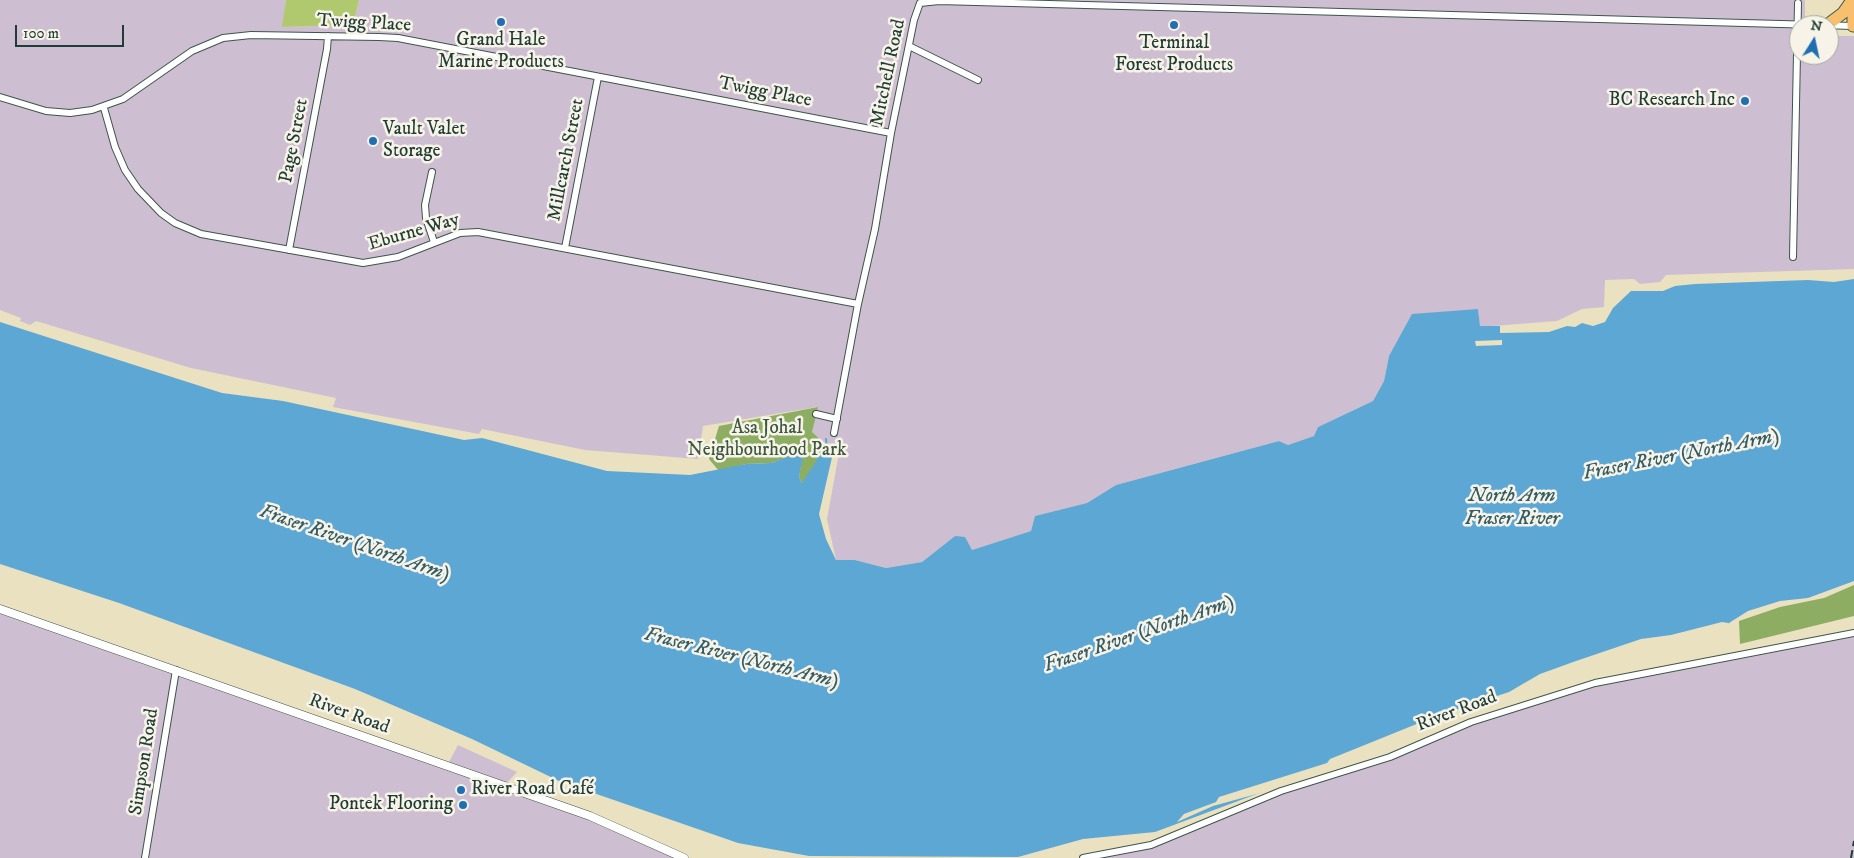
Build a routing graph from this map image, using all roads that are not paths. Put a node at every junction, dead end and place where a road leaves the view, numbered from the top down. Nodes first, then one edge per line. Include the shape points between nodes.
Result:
1 (1853, 0) edge
2 (1798, 3) dead end
3 (1798, 15) edge
4 (1839, 15) edge
5 (1789, 24) edge
6 (1839, 25) edge
7 (1853, 26) edge
8 (328, 36) junction
9 (909, 46) junction
10 (1797, 65) edge
11 (598, 77) junction
12 (978, 80) dead end
13 (0, 97) edge
14 (104, 108) junction
15 (891, 133) junction
16 (432, 172) dead end
17 (434, 242) junction
18 (565, 248) junction
19 (289, 250) junction
20 (1793, 257) dead end
21 (858, 304) junction
22 (816, 414) dead end
23 (837, 419) junction
24 (834, 433) dead end
25 (0, 609) edge
26 (1854, 633) edge
27 (176, 670) junction
28 (145, 858) edge
29 (684, 858) edge
30 (1083, 858) edge

1 - 4 highway
1 - 7 highway
2 - 3 street
5 - 9 street, Mitchell Road via 934,1 920,3
6 - 7 street, Mitchell Road
8 - 11 street, Twigg Place via 398,38
8 - 14 street, Twigg Place via 251,35 212,41
8 - 19 street, Page Street
9 - 12 street
9 - 15 street, Mitchell Road
10 - 20 street
11 - 15 street, Twigg Place
11 - 18 street, Millcarch Street
13 - 14 street, Twigg Place via 62,113
14 - 19 street, Eburne Way via 125,170 149,203 161,213 201,234
15 - 21 street, Mitchell Road
16 - 17 street via 425,205
17 - 18 street, Eburne Way via 469,232
17 - 19 street, Eburne Way via 398,257 363,263
18 - 21 street, Eburne Way
21 - 23 street, Mitchell Road
22 - 23 street
23 - 24 street, Mitchell Road
25 - 27 street, River Road
26 - 30 street, River Road via 1596,682 1471,722 1390,757 1281,791 1151,845
27 - 28 street, Simpson Road
27 - 29 street, River Road via 590,816

